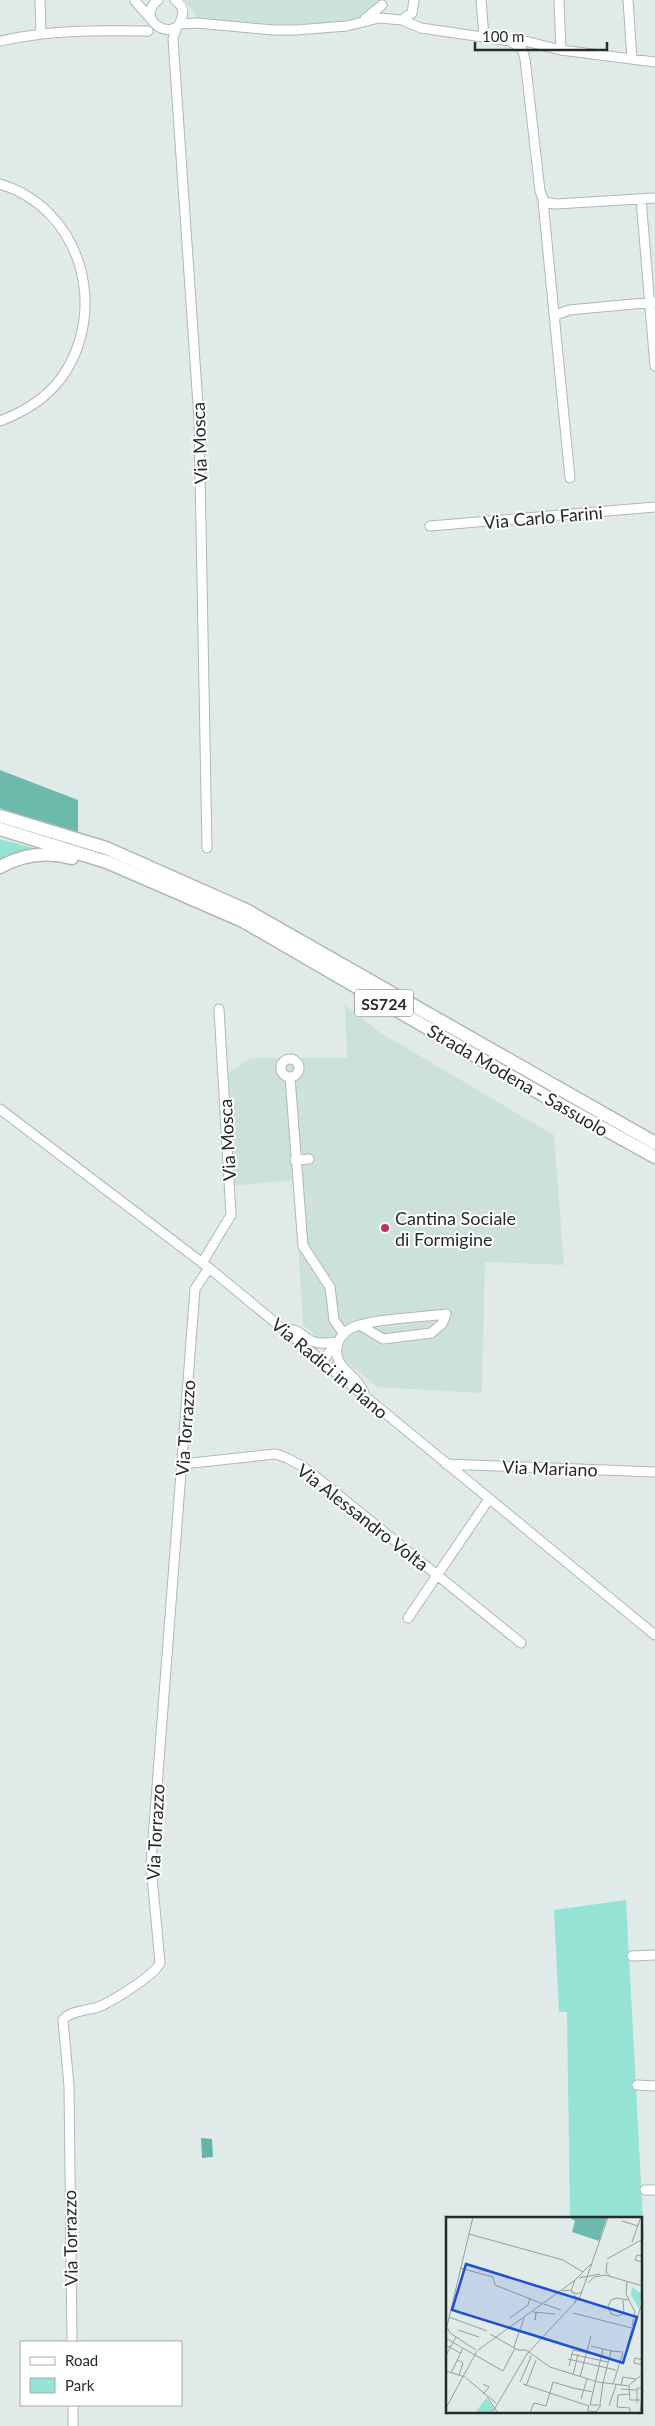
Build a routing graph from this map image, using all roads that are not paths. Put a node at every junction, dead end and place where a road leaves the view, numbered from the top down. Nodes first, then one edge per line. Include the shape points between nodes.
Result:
1 (40, 0) edge
2 (133, 0) edge
3 (175, 0) edge
4 (414, 0) edge
5 (481, 0) edge
6 (559, 0) edge
7 (628, 0) edge
8 (156, 1) edge
9 (382, 2) edge
10 (413, 10) junction
11 (183, 14) junction
12 (151, 18) junction
13 (389, 18) junction
14 (402, 20) junction
15 (198, 23) junction
16 (178, 25) junction
17 (354, 25) junction
18 (430, 29) junction
19 (165, 30) junction
20 (148, 31) dead end
21 (41, 33) junction
22 (484, 37) junction
23 (173, 39) junction
24 (0, 41) edge
25 (514, 42) junction
26 (539, 45) junction
27 (561, 50) junction
28 (523, 51) junction
29 (632, 59) junction
30 (655, 62) edge
31 (0, 184) edge
32 (655, 198) edge
33 (641, 199) junction
34 (542, 200) junction
35 (652, 302) edge
36 (556, 315) junction
37 (655, 366) edge
38 (0, 421) edge
39 (570, 478) dead end
40 (655, 507) edge
41 (430, 526) dead end
42 (0, 816) edge
43 (0, 829) edge
44 (208, 848) dead end
45 (106, 862) junction
46 (0, 867) edge
47 (219, 1009) dead end
48 (290, 1077) dead end
49 (0, 1109) edge
50 (655, 1143) edge
51 (655, 1157) edge
52 (309, 1159) dead end
53 (295, 1160) junction
54 (205, 1265) junction
55 (360, 1324) junction
56 (285, 1329) junction
57 (344, 1334) junction
58 (338, 1342) junction
59 (323, 1360) junction
60 (366, 1398) junction
61 (182, 1464) junction
62 (446, 1464) junction
63 (655, 1472) edge
64 (488, 1499) junction
65 (436, 1575) junction
66 (408, 1618) dead end
67 (655, 1635) edge
68 (521, 1643) dead end
69 (655, 1955) edge
70 (632, 1956) dead end
71 (637, 2085) dead end
72 (655, 2086) edge
73 (645, 2190) dead end
74 (655, 2190) edge
75 (72, 2341) edge
76 (73, 2406) edge
77 (73, 2426) edge

1 - 21 street
2 - 8 street
2 - 12 street
3 - 11 street
4 - 10 street
5 - 22 street
6 - 27 street
7 - 29 street
8 - 12 street
9 - 13 street
9 - 17 street via 371,16
10 - 14 street
10 - 18 street
11 - 15 street
11 - 16 street
12 - 19 street via 156,26
13 - 14 street
13 - 17 street
14 - 18 street
15 - 16 street
15 - 17 street via 272,30
16 - 19 street
16 - 23 street
18 - 22 street
19 - 23 street
20 - 21 street
21 - 24 street
22 - 25 street
23 - 44 street, Via Mosca via 199,420
25 - 26 street via 521,40
25 - 28 street
26 - 27 street
26 - 28 street
27 - 29 street
28 - 34 street
29 - 30 street
31 - 38 street via 31,198 66,233 82,270 87,302 84,330 75,355 61,378 42,398 20,413
32 - 33 street
33 - 34 street via 556,204
33 - 35 street
34 - 36 street
35 - 36 street via 569,310
35 - 37 street
36 - 39 street
40 - 41 street, Via Carlo Farini
42 - 50 highway, Strada Modena - Sassuolo via 106,848 246,910
43 - 45 highway, Strada Modena - Sassuolo / SS724
45 - 46 highway via 87,862 42,853 12,860
45 - 51 highway, Strada Modena - Sassuolo / SS724 via 243,921
47 - 54 street, Via Mosca via 231,1215
48 - 53 street
49 - 54 street, Via Radici in Piano
52 - 53 street
53 - 57 street via 303,1246 330,1287 334,1320
54 - 56 street, Via Radici in Piano
54 - 61 street, Via Torrazzo via 195,1289
55 - 55 street via 383,1339 431,1333 442,1324 446,1314
55 - 57 street
56 - 58 street via 298,1331 318,1343
56 - 59 street, Via Radici in Piano
57 - 58 street
58 - 59 street
58 - 60 street via 338,1360 361,1385
59 - 60 street, Via Radici in Piano
60 - 62 street, Via Radici in Piano
61 - 65 street, Via Alessandro Volta via 267,1454 287,1458 320,1480
61 - 75 street, Via Torrazzo via 151,1865 160,1963 103,2005 70,2014 63,2020 68,2086
62 - 63 street, Via Mariano
62 - 64 street, Via Radici in Piano
64 - 65 street
64 - 67 street, Via Radici in Piano
65 - 66 street
65 - 68 street, Via Alessandro Volta
69 - 70 street
71 - 72 street
73 - 74 street
76 - 77 street

